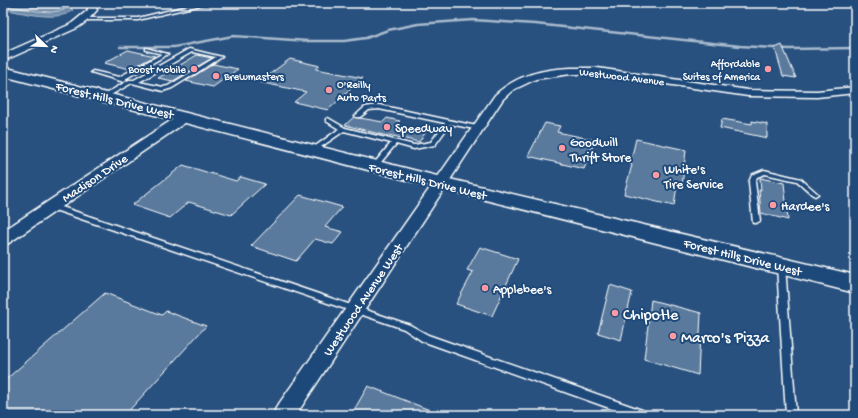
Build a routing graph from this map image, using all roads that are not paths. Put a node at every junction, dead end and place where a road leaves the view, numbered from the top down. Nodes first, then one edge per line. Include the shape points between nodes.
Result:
1 (90, 3) edge
2 (204, 3) edge
3 (268, 3) edge
4 (84, 19) junction
5 (148, 50) dead end
6 (3, 58) edge
7 (3, 71) edge
8 (93, 72) dead end
9 (120, 79) junction
10 (133, 82) junction
11 (855, 90) edge
12 (105, 96) junction
13 (358, 116) dead end
14 (185, 117) junction
15 (328, 120) dead end
16 (449, 122) junction
17 (346, 127) junction
18 (479, 128) junction
19 (395, 142) junction
20 (313, 150) junction
21 (375, 166) junction
22 (441, 183) junction
23 (815, 194) dead end
24 (51, 206) junction
25 (756, 221) dead end
26 (3, 239) edge
27 (780, 265) junction
28 (855, 284) edge
29 (354, 310) junction
30 (284, 415) edge
31 (642, 415) edge
32 (792, 415) edge

1 - 4 street via 93,10
2 - 3 lane
2 - 4 lane via 138,19
4 - 6 street
5 - 9 lane via 166,54
7 - 12 main road, Forest Hills Drive West
8 - 9 lane
9 - 10 lane
10 - 10 lane via 163,89 170,87 220,57 191,50
10 - 12 lane
11 - 18 street, Westwood Avenue via 817,94 763,94 597,71 557,71 513,85 500,97
12 - 14 main road, Forest Hills Drive West
13 - 16 lane via 367,108 379,107
14 - 20 main road, Forest Hills Drive West
14 - 24 street, Madison Drive
15 - 17 lane
16 - 18 lane
16 - 19 lane via 433,144 414,147
17 - 19 lane
17 - 20 lane
18 - 22 street, Westwood Avenue
19 - 21 lane
20 - 21 main road, Forest Hills Drive West
21 - 22 main road, Forest Hills Drive West
22 - 27 main road, Forest Hills Drive West
22 - 29 street, Westwood Avenue West
23 - 25 lane via 799,180 764,172 754,176 752,182
24 - 26 street, Madison Drive
24 - 29 lane
27 - 28 main road, Forest Hills Drive West
27 - 32 lane
29 - 30 street, Westwood Avenue West
29 - 31 lane via 407,327 425,338

